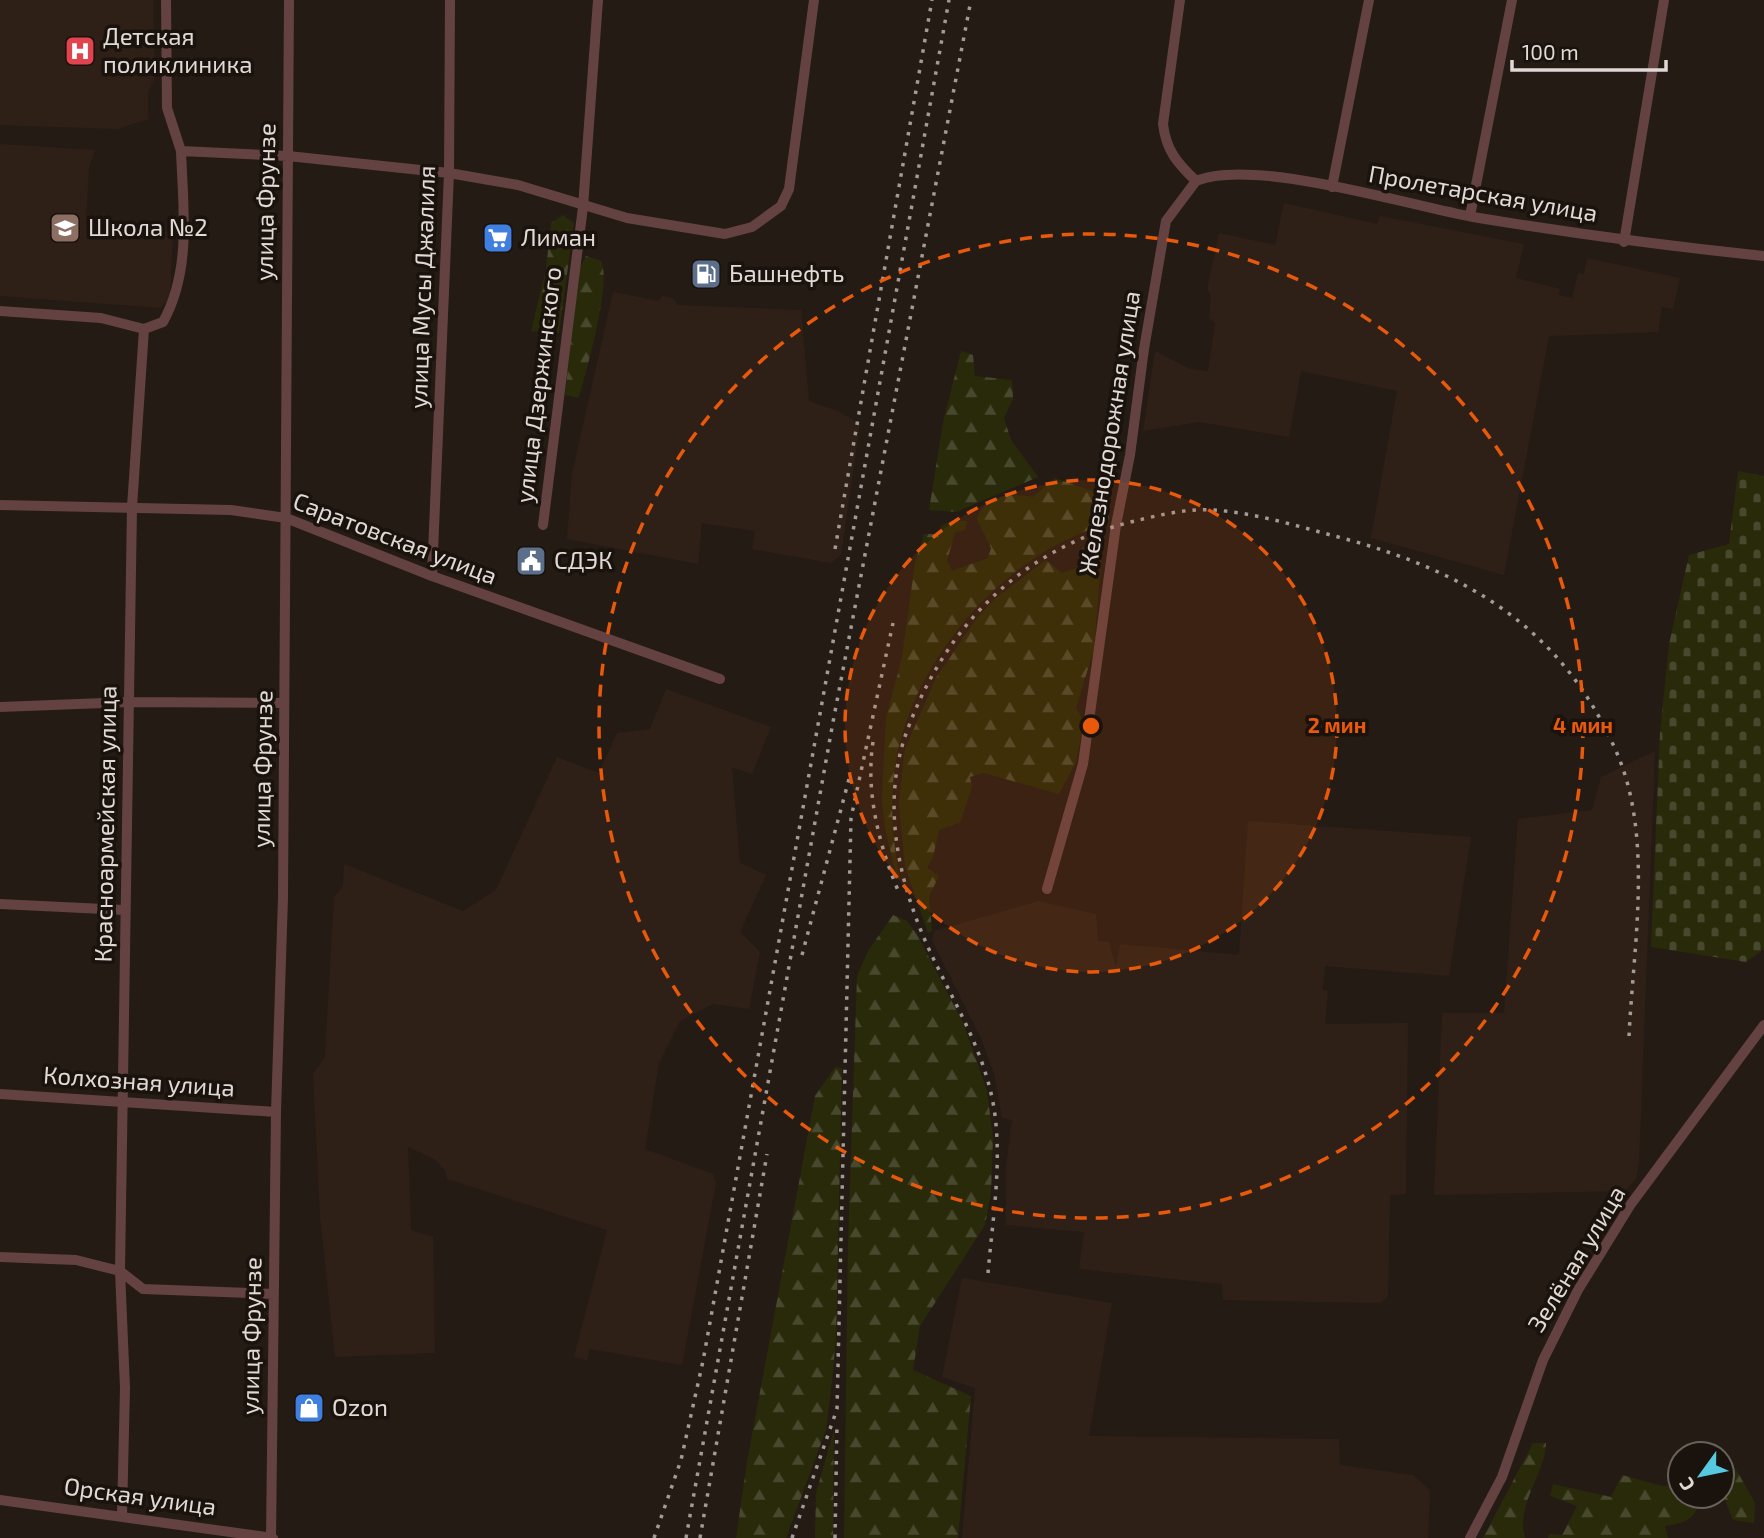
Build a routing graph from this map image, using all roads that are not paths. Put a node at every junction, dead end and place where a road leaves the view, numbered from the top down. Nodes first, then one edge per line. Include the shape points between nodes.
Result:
1 (166, 0) edge
2 (289, 0) edge
3 (450, 0) edge
4 (598, 0) edge
5 (814, 0) edge
6 (1180, 0) edge
7 (1369, 0) edge
8 (1512, 0) edge
9 (1664, 0) edge
10 (181, 151) junction
11 (288, 156) junction
12 (449, 173) junction
13 (1196, 181) junction
14 (1332, 187) junction
15 (583, 207) junction
16 (1470, 216) junction
17 (1624, 242) junction
18 (1764, 256) edge
19 (0, 311) edge
20 (144, 329) junction
21 (0, 505) edge
22 (132, 507) junction
23 (286, 518) junction
24 (543, 525) dead end
25 (432, 576) junction
26 (720, 679) dead end
27 (130, 702) junction
28 (284, 703) junction
29 (0, 707) edge
30 (1047, 889) dead end
31 (0, 904) edge
32 (124, 910) junction
33 (1764, 1025) edge
34 (0, 1094) edge
35 (123, 1102) junction
36 (276, 1112) junction
37 (0, 1257) edge
38 (120, 1271) junction
39 (274, 1294) junction
40 (0, 1500) edge
41 (122, 1515) junction
42 (272, 1538) edge
43 (1470, 1538) edge

1 - 10 street via 167,108
2 - 11 street, улица Фрунзе
3 - 12 street, улица Мусы Джалиля
4 - 15 street, улица Дзержинского
5 - 15 street via 789,189 781,205 752,227 725,234
6 - 13 street via 1163,124 1165,145
7 - 14 street
8 - 16 street
9 - 17 street
10 - 11 street
10 - 20 street via 184,240 176,299 163,322
11 - 12 street
11 - 23 street, улица Фрунзе
12 - 15 street via 518,186
12 - 25 street, улица Мусы Джалиля
13 - 14 street, Пролетарская улица via 1213,174 1260,175
13 - 30 street, Железнодорожная улица via 1166,221 1083,764
14 - 16 street, Пролетарская улица
15 - 24 street, улица Дзержинского
16 - 17 street, Пролетарская улица
17 - 18 street, Пролетарская улица
19 - 20 street via 101,318
20 - 22 street, Красноармейская улица
21 - 22 street, Саратовская улица
22 - 23 street, Саратовская улица via 231,510
22 - 27 street, Красноармейская улица
23 - 25 street, Саратовская улица
23 - 28 street, улица Фрунзе
25 - 26 street, Саратовская улица
27 - 28 street
27 - 29 street
27 - 32 street, Красноармейская улица
28 - 36 street, улица Фрунзе
31 - 32 street
32 - 35 street, Красноармейская улица
33 - 43 street, Зелёная улица via 1631,1204 1578,1290 1542,1360 1502,1477
34 - 35 street, Колхозная улица
35 - 36 street, Колхозная улица
35 - 38 street, Красноармейская улица
36 - 39 street, улица Фрунзе
37 - 38 street via 76,1260
38 - 39 street via 144,1289
38 - 41 street, Красноармейская улица via 125,1388
39 - 42 street, улица Фрунзе
40 - 41 street, Орская улица
41 - 42 street, Орская улица

